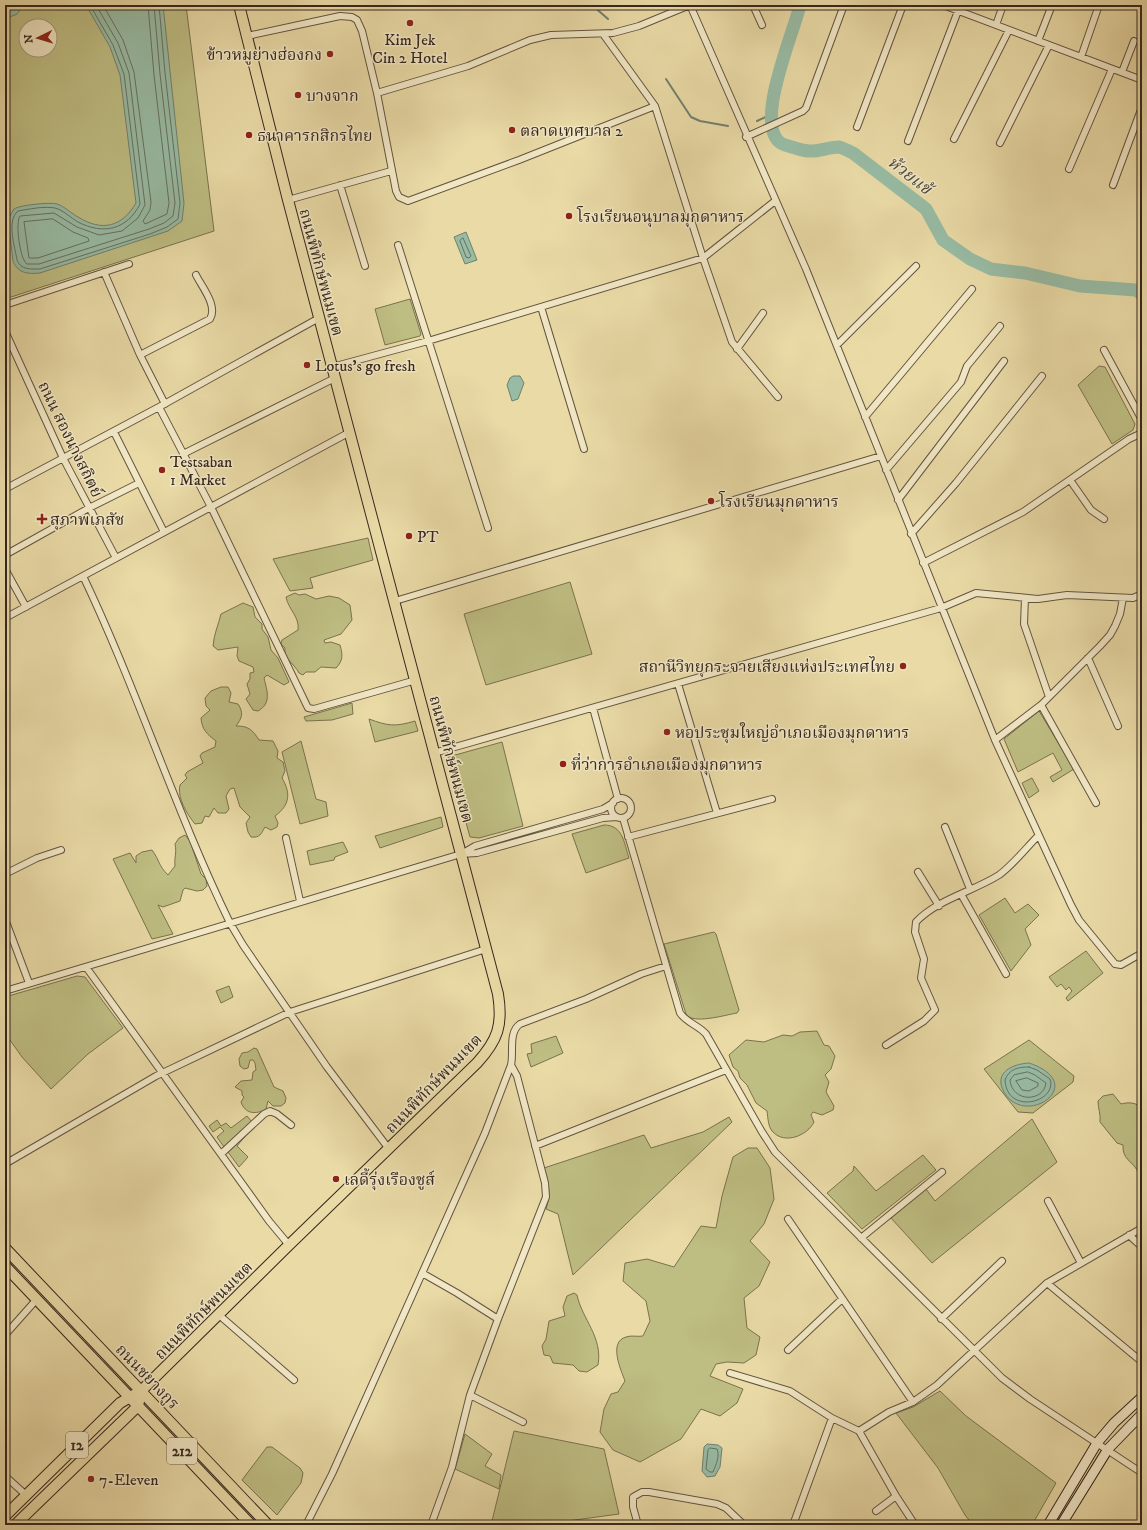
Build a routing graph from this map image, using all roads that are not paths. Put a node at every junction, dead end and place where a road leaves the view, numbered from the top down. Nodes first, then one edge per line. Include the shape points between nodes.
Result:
1 (239, 5) edge
2 (690, 5) edge
3 (753, 5) edge
4 (844, 5) edge
5 (903, 5) edge
6 (943, 5) edge
7 (1003, 5) edge
8 (1052, 5) edge
9 (1099, 5) edge
10 (957, 8) edge
11 (762, 25) dead end
12 (996, 25) junction
13 (1009, 30) junction
14 (603, 34) junction
15 (247, 36) junction
16 (1038, 41) junction
17 (1134, 41) dead end
18 (1049, 45) junction
19 (1081, 57) junction
20 (1112, 69) junction
21 (1122, 72) junction
22 (1142, 80) edge
23 (378, 93) junction
24 (655, 106) junction
25 (1142, 107) edge
26 (857, 127) dead end
27 (746, 137) junction
28 (954, 138) dead end
29 (908, 141) dead end
30 (1000, 143) dead end
31 (1069, 169) dead end
32 (391, 171) junction
33 (340, 185) junction
34 (1113, 185) dead end
35 (288, 200) junction
36 (775, 201) junction
37 (398, 244) dead end
38 (703, 258) junction
39 (129, 264) dead end
40 (365, 266) dead end
41 (916, 266) dead end
42 (104, 272) junction
43 (196, 274) dead end
44 (972, 289) dead end
45 (5, 305) edge
46 (541, 308) junction
47 (763, 313) dead end
48 (319, 318) junction
49 (1000, 326) dead end
50 (5, 331) edge
51 (428, 341) junction
52 (836, 345) junction
53 (737, 349) junction
54 (1104, 350) dead end
55 (140, 355) junction
56 (1004, 361) dead end
57 (332, 367) junction
58 (1042, 376) dead end
59 (335, 378) junction
60 (778, 397) dead end
61 (162, 406) junction
62 (865, 417) junction
63 (1142, 420) edge
64 (114, 432) junction
65 (350, 432) junction
66 (1142, 434) edge
67 (584, 449) dead end
68 (183, 454) junction
69 (881, 456) junction
70 (63, 458) junction
71 (886, 470) junction
72 (1070, 480) junction
73 (139, 483) junction
74 (5, 489) edge
75 (898, 500) junction
76 (211, 507) junction
77 (89, 508) junction
78 (1104, 519) dead end
79 (488, 528) dead end
80 (164, 532) junction
81 (911, 534) junction
82 (5, 555) edge
83 (116, 558) junction
84 (923, 563) junction
85 (5, 569) edge
86 (83, 576) junction
87 (1142, 594) edge
88 (1024, 598) junction
89 (1123, 598) junction
90 (395, 602) junction
91 (26, 607) junction
92 (941, 608) junction
93 (5, 618) edge
94 (1088, 658) junction
95 (416, 680) junction
96 (678, 684) junction
97 (1049, 698) junction
98 (1041, 705) junction
99 (593, 708) junction
100 (1118, 726) dead end
101 (995, 740) junction
102 (434, 753) junction
103 (772, 799) dead end
104 (616, 801) junction
105 (1096, 803) dead end
106 (717, 813) junction
107 (620, 818) junction
108 (945, 828) dead end
109 (1038, 836) junction
110 (628, 837) junction
111 (286, 838) dead end
112 (61, 850) dead end
113 (461, 854) junction
114 (918, 872) dead end
115 (5, 874) edge
116 (970, 889) junction
117 (960, 894) junction
118 (300, 901) junction
119 (939, 906) junction
120 (5, 919) edge
121 (230, 923) junction
122 (486, 949) junction
123 (1142, 953) edge
124 (666, 966) junction
125 (86, 967) junction
126 (1006, 974) dead end
127 (29, 984) junction
128 (5, 991) edge
129 (290, 1012) junction
130 (886, 1045) dead end
131 (511, 1066) junction
132 (726, 1070) junction
133 (163, 1072) junction
134 (291, 1125) dead end
135 (536, 1146) junction
136 (389, 1149) junction
137 (221, 1154) junction
138 (5, 1164) edge
139 (942, 1172) dead end
140 (1048, 1201) dead end
141 (788, 1219) dead end
142 (1142, 1228) edge
143 (1128, 1235) junction
144 (861, 1238) junction
145 (289, 1245) junction
146 (1142, 1247) edge
147 (5, 1248) edge
148 (1002, 1260) dead end
149 (1081, 1263) junction
150 (5, 1266) edge
151 (422, 1273) junction
152 (1047, 1284) junction
153 (37, 1299) junction
154 (842, 1299) junction
155 (219, 1315) junction
156 (941, 1318) junction
157 (498, 1319) junction
158 (5, 1334) edge
159 (788, 1350) dead end
160 (973, 1350) junction
161 (1142, 1362) edge
162 (730, 1373) dead end
163 (294, 1380) dead end
164 (142, 1390) junction
165 (470, 1395) junction
166 (130, 1397) junction
167 (1142, 1397) edge
168 (913, 1402) junction
169 (138, 1406) junction
170 (1142, 1414) edge
171 (832, 1418) junction
172 (523, 1422) dead end
173 (859, 1431) junction
174 (1097, 1443) junction
175 (1108, 1449) junction
176 (1142, 1473) edge
177 (5, 1476) edge
178 (26, 1495) junction
179 (896, 1496) junction
180 (876, 1511) dead end
181 (5, 1516) edge
182 (15, 1525) edge
183 (251, 1525) edge
184 (268, 1525) edge
185 (306, 1525) edge
186 (432, 1525) edge
187 (638, 1525) edge
188 (744, 1525) edge
189 (793, 1525) edge
190 (915, 1525) edge
191 (1048, 1525) edge
192 (1061, 1525) edge

1 - 15 main road, ถนนพิทักษ์พนมเขต
2 - 14 street via 639,26
2 - 27 street
3 - 11 street
4 - 27 street via 806,108
5 - 26 street
6 - 10 street
7 - 12 street
8 - 16 street
9 - 19 street
10 - 12 street
10 - 29 street
12 - 13 street
13 - 16 street
13 - 28 street
14 - 23 street via 551,36 530,40 468,66
14 - 24 street
15 - 23 street via 340,16 352,17 362,30
15 - 35 main road, ถนนพิทักษ์พนมเขต
16 - 18 street
17 - 21 street
18 - 19 street
18 - 30 street
19 - 20 street
20 - 21 street
20 - 31 street
21 - 22 street
23 - 32 street
24 - 32 street via 413,200 403,200 399,197
24 - 38 street
25 - 34 street
27 - 36 street
32 - 33 street
33 - 35 street
33 - 40 street
35 - 48 main road, ถนนพิทักษ์พนมเขต
36 - 38 street
36 - 52 street
37 - 51 street
38 - 46 street
38 - 53 street via 732,342
39 - 42 street
41 - 52 street
42 - 45 street
42 - 55 street
43 - 55 street via 212,306 210,319
44 - 62 street
46 - 51 street
46 - 67 street
47 - 53 street
48 - 57 main road, ถนนพิทักษ์พนมเขต
48 - 61 street
49 - 71 street via 967,366 961,382
50 - 70 street, ถนน สองนางสถิตย์
51 - 57 street
51 - 79 street
52 - 62 street
53 - 60 street
54 - 63 street
55 - 61 street
56 - 75 street
57 - 59 main road, ถนนพิทักษ์พนมเขต
58 - 81 street via 956,483
59 - 65 main road, ถนนพิทักษ์พนมเขต
59 - 68 street
61 - 64 street
61 - 68 street
62 - 69 street
64 - 70 street
64 - 73 street
65 - 76 street
65 - 90 main road, ถนนพิทักษ์พนมเขต
66 - 72 street via 1129,439
68 - 76 street
69 - 71 street
69 - 90 street
70 - 74 street
70 - 77 street, ถนน สองนางสถิตย์
71 - 75 street
72 - 78 street via 1091,510
72 - 84 street via 1023,512
73 - 77 street
73 - 80 street
75 - 81 street
76 - 80 street
76 - 95 street via 309,710
77 - 82 street
77 - 83 street, ถนน สองนางสถิตย์
80 - 83 street
81 - 84 street
83 - 86 street
84 - 92 street
85 - 91 street
86 - 91 street
86 - 121 street via 108,628
87 - 89 street via 1133,598
88 - 89 street via 1067,595
88 - 92 street via 976,593
88 - 97 street via 1024,624
89 - 94 street via 1120,614 1110,635
90 - 95 main road, ถนนพิทักษ์พนมเขต
91 - 93 street
92 - 96 street
92 - 101 street
94 - 97 street
94 - 100 street
95 - 102 main road, ถนนพิทักษ์พนมเขต
96 - 99 street
96 - 106 street
97 - 98 street
98 - 101 street
98 - 105 street
99 - 102 street
99 - 104 street
101 - 109 street
102 - 113 main road, ถนนพิทักษ์พนมเขต
103 - 106 street
104 - 107 street via 611,809
104 - 107 street via 627,801 630,806 630,812
104 - 113 street via 603,809 475,846
106 - 110 street
107 - 110 street
107 - 113 street via 603,818 477,853
108 - 116 street
109 - 116 street via 999,874
109 - 123 street via 1079,920 1113,963 1121,965
110 - 124 street
111 - 118 street
112 - 115 street via 37,858
113 - 118 street
113 - 122 main road, ถนนพิทักษ์พนมเขต
114 - 119 street
116 - 117 street
117 - 119 street
117 - 126 street
118 - 121 street
119 - 130 street via 920,918 915,928 924,959 921,978 935,1010 924,1021
120 - 127 street
121 - 125 street
121 - 129 street
122 - 129 street
122 - 136 main road, ถนนพิทักษ์พนมเขต via 501,1008 494,1042 477,1063
124 - 131 street via 518,1025 513,1033
124 - 132 street via 680,1013 684,1019 701,1028 706,1034
125 - 127 street
125 - 133 street
127 - 128 street
129 - 133 street
129 - 136 street via 327,1067
131 - 135 street via 517,1076
131 - 151 street via 485,1133
132 - 135 street
132 - 144 street via 776,1152
133 - 137 street
133 - 138 street
134 - 137 street via 270,1111
135 - 157 street via 546,1197
136 - 145 main road, ถนนพิทักษ์พนมเขต
137 - 145 street
139 - 144 street
140 - 149 street
141 - 154 street
142 - 143 street
143 - 146 street
143 - 149 street
144 - 156 street
145 - 155 main road, ถนนพิทักษ์พนมเขต
147 - 164 main road, ถนนชยางกูร / 212
148 - 156 street
149 - 152 street
150 - 153 main road, ถนนชยางกูร / 212
151 - 157 street
151 - 185 street via 332,1474
152 - 160 street
152 - 161 street
153 - 158 street
153 - 166 main road, ถนนชยางกูร / 212
154 - 159 street
154 - 168 street
155 - 163 street
155 - 164 main road, ถนนพิทักษ์พนมเขต
156 - 160 street
157 - 165 street
160 - 168 street via 938,1385
160 - 174 street via 1002,1378
162 - 171 street via 790,1391
164 - 166 main road, ถนนพิทักษ์พนมเขต
164 - 169 main road
164 - 184 main road, ถนนชยางกูร / 212
165 - 172 street
165 - 186 street via 452,1467
166 - 169 main road, ถนนชยางกูร / 212
166 - 178 main road, 12 via 120,1403
167 - 174 main road
168 - 173 street via 890,1412
169 - 182 main road, 12
169 - 183 main road, ถนนชยางกูร / 212
170 - 175 main road
171 - 173 street
171 - 189 street
173 - 179 street
174 - 175 street
174 - 191 main road
175 - 176 street
175 - 192 main road
177 - 178 street
178 - 181 main road, 12
179 - 180 street
179 - 190 street
187 - 188 street via 633,1497 642,1492 649,1492 717,1504 726,1508

